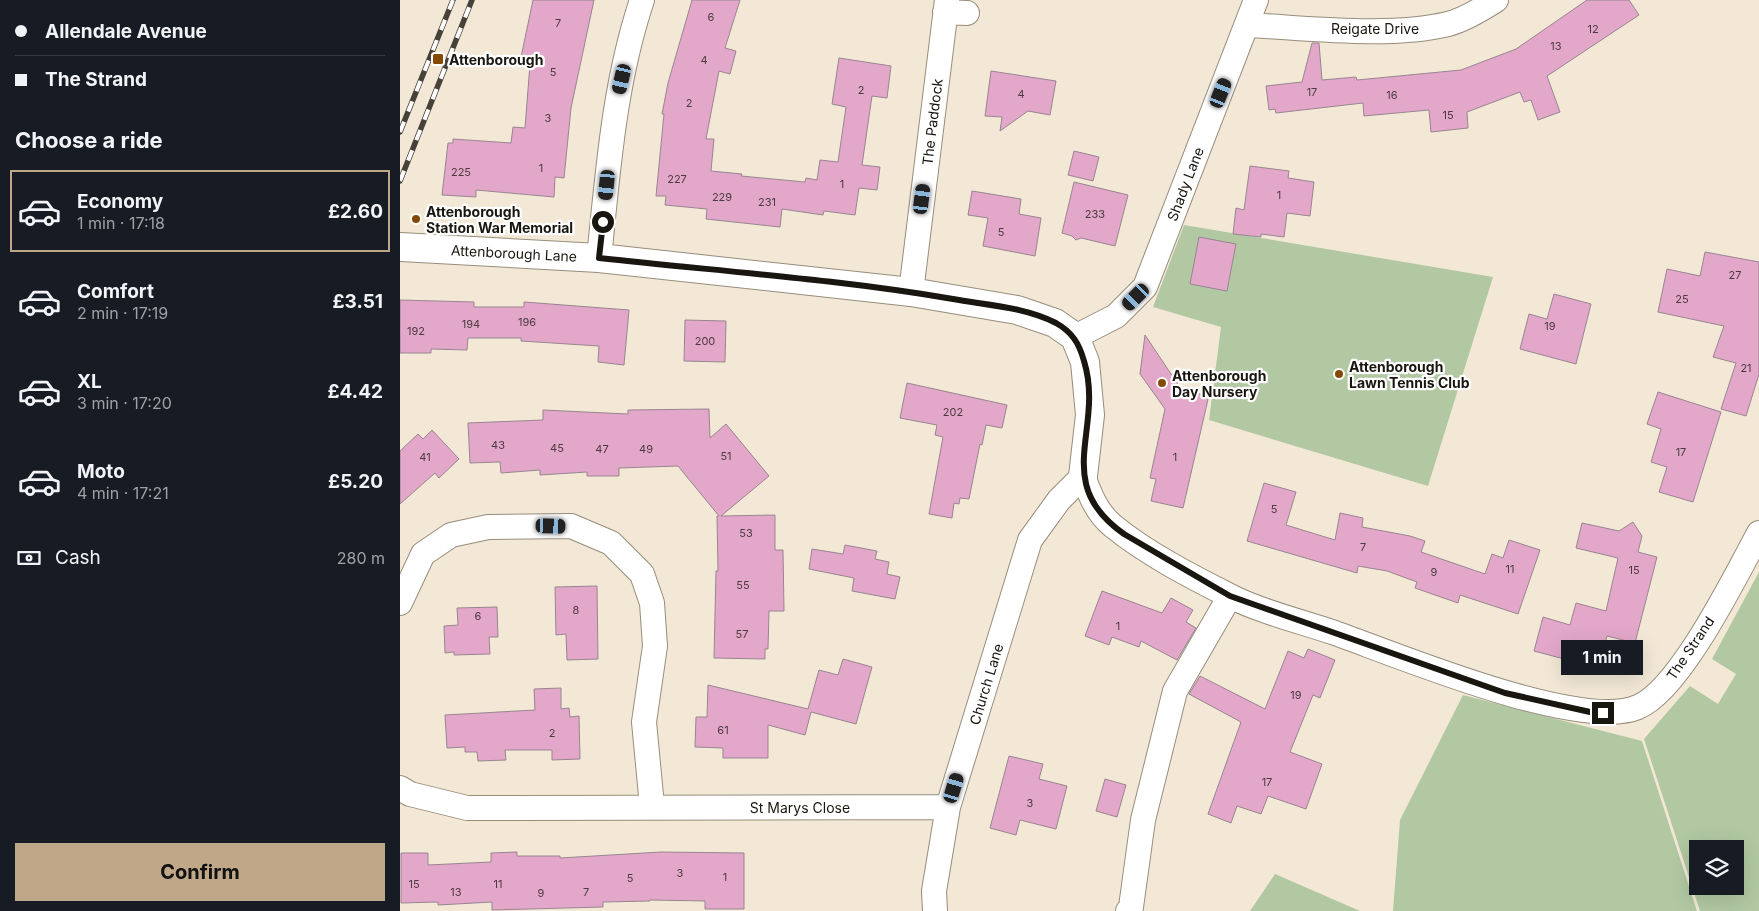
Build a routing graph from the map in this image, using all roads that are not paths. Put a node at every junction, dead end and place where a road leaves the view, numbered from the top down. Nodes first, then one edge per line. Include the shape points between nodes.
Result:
1 (642, 0) edge
2 (1256, 0) edge
3 (1496, 0) edge
4 (953, 8) edge
5 (1248, 25) junction
6 (400, 247) edge
7 (599, 258) junction
8 (911, 292) junction
9 (1075, 337) junction
10 (1083, 476) junction
11 (1759, 533) edge
12 (1230, 596) junction
13 (400, 603) edge
14 (400, 788) edge
15 (652, 806) junction
16 (948, 807) junction
17 (935, 911) edge
18 (1128, 911) edge

1 - 7 street via 614,112
2 - 5 street, Shady Lane
3 - 5 street, Reigate Drive via 1449,24 1413,30
4 - 8 street, The Paddock
5 - 9 street, Shady Lane via 1145,287 1116,316
6 - 7 street, Attenborough Lane
7 - 8 street, Attenborough Lane
8 - 9 street, Attenborough Lane via 1017,310 1056,323
9 - 10 street via 1085,362 1089,390 1090,415
10 - 12 street, The Strand via 1095,507 1111,525 1137,544
10 - 16 street, Church Lane via 1059,500 1030,540
11 - 12 street, The Strand via 1682,665 1658,693 1639,707 1616,713 1590,712 1505,693
12 - 18 street via 1175,691 1143,820
13 - 15 street via 423,554 451,536 488,527 571,526 610,543 642,574 652,603 655,646 644,722
14 - 15 street, St Marys Close via 410,794 467,808
15 - 16 street, St Marys Close
16 - 17 street, Church Lane via 934,891

